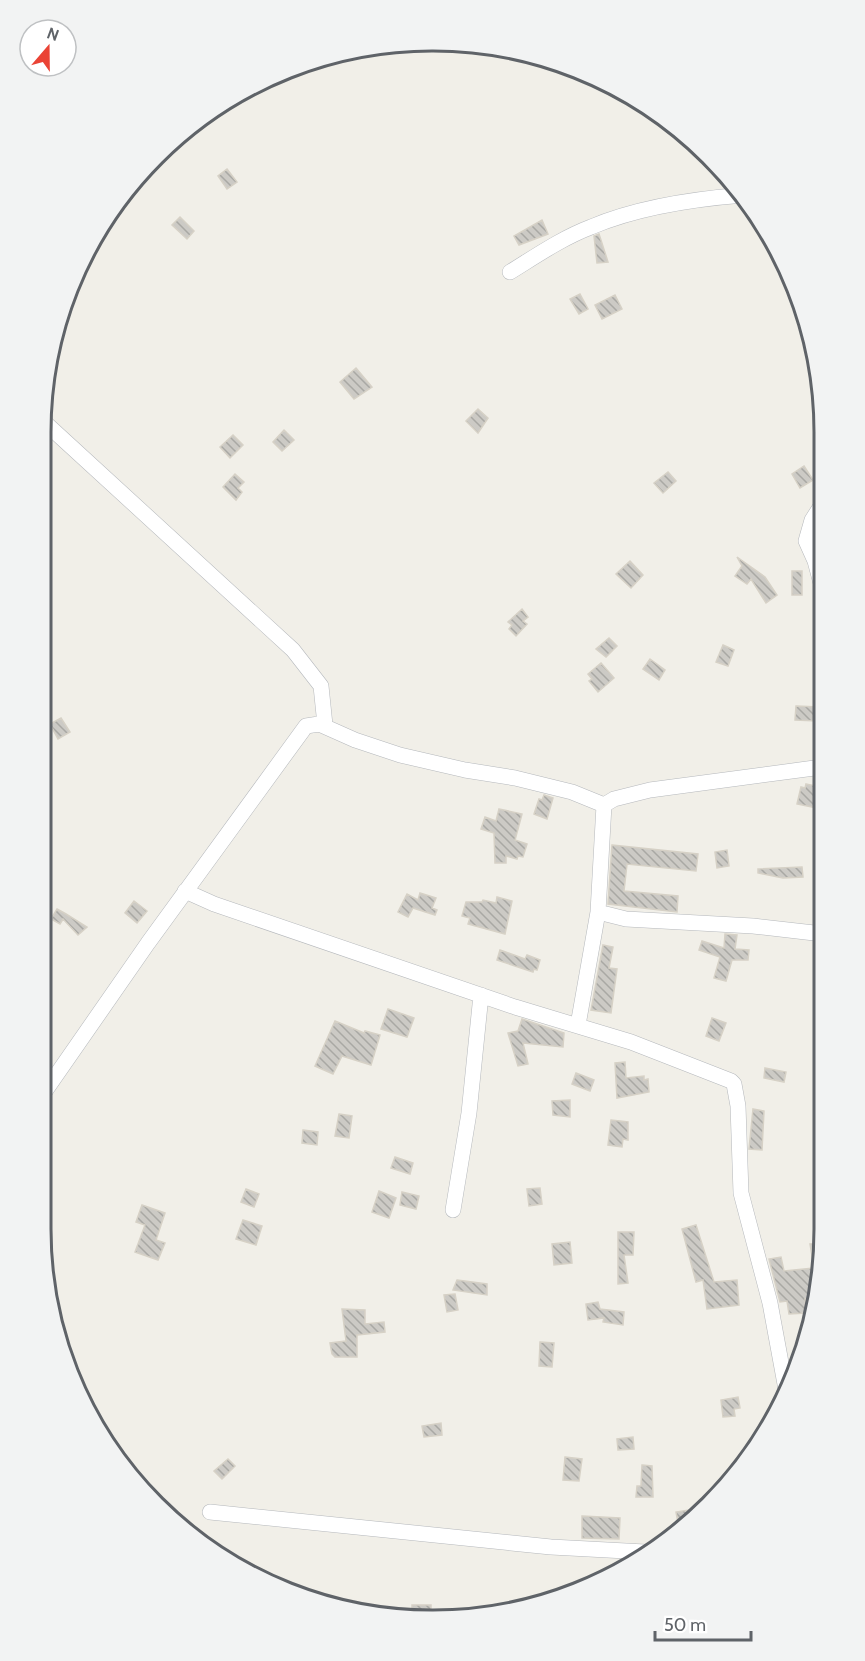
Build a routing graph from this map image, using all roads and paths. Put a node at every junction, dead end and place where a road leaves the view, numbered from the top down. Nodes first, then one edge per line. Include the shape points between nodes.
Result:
1 (732, 197) edge
2 (510, 272) dead end
3 (51, 428) edge
4 (814, 518) edge
5 (814, 559) edge
6 (325, 725) junction
7 (814, 768) edge
8 (604, 805) junction
9 (185, 891) junction
10 (598, 912) junction
11 (814, 933) edge
12 (481, 995) junction
13 (579, 1025) junction
14 (51, 1083) edge
15 (453, 1210) dead end
16 (784, 1377) edge
17 (210, 1512) dead end
18 (635, 1551) edge

1 - 2 street via 620,217 571,236
3 - 6 street via 292,650 321,686
4 - 5 street via 806,541
6 - 8 street via 400,755 515,777
6 - 9 street via 312,723 298,733
7 - 8 street via 650,790
8 - 10 street
9 - 12 street
9 - 14 street
10 - 11 street via 626,919
10 - 13 street
12 - 13 street
12 - 15 street via 469,1113
13 - 16 street via 734,1084 741,1193 770,1302
17 - 18 street via 551,1547

